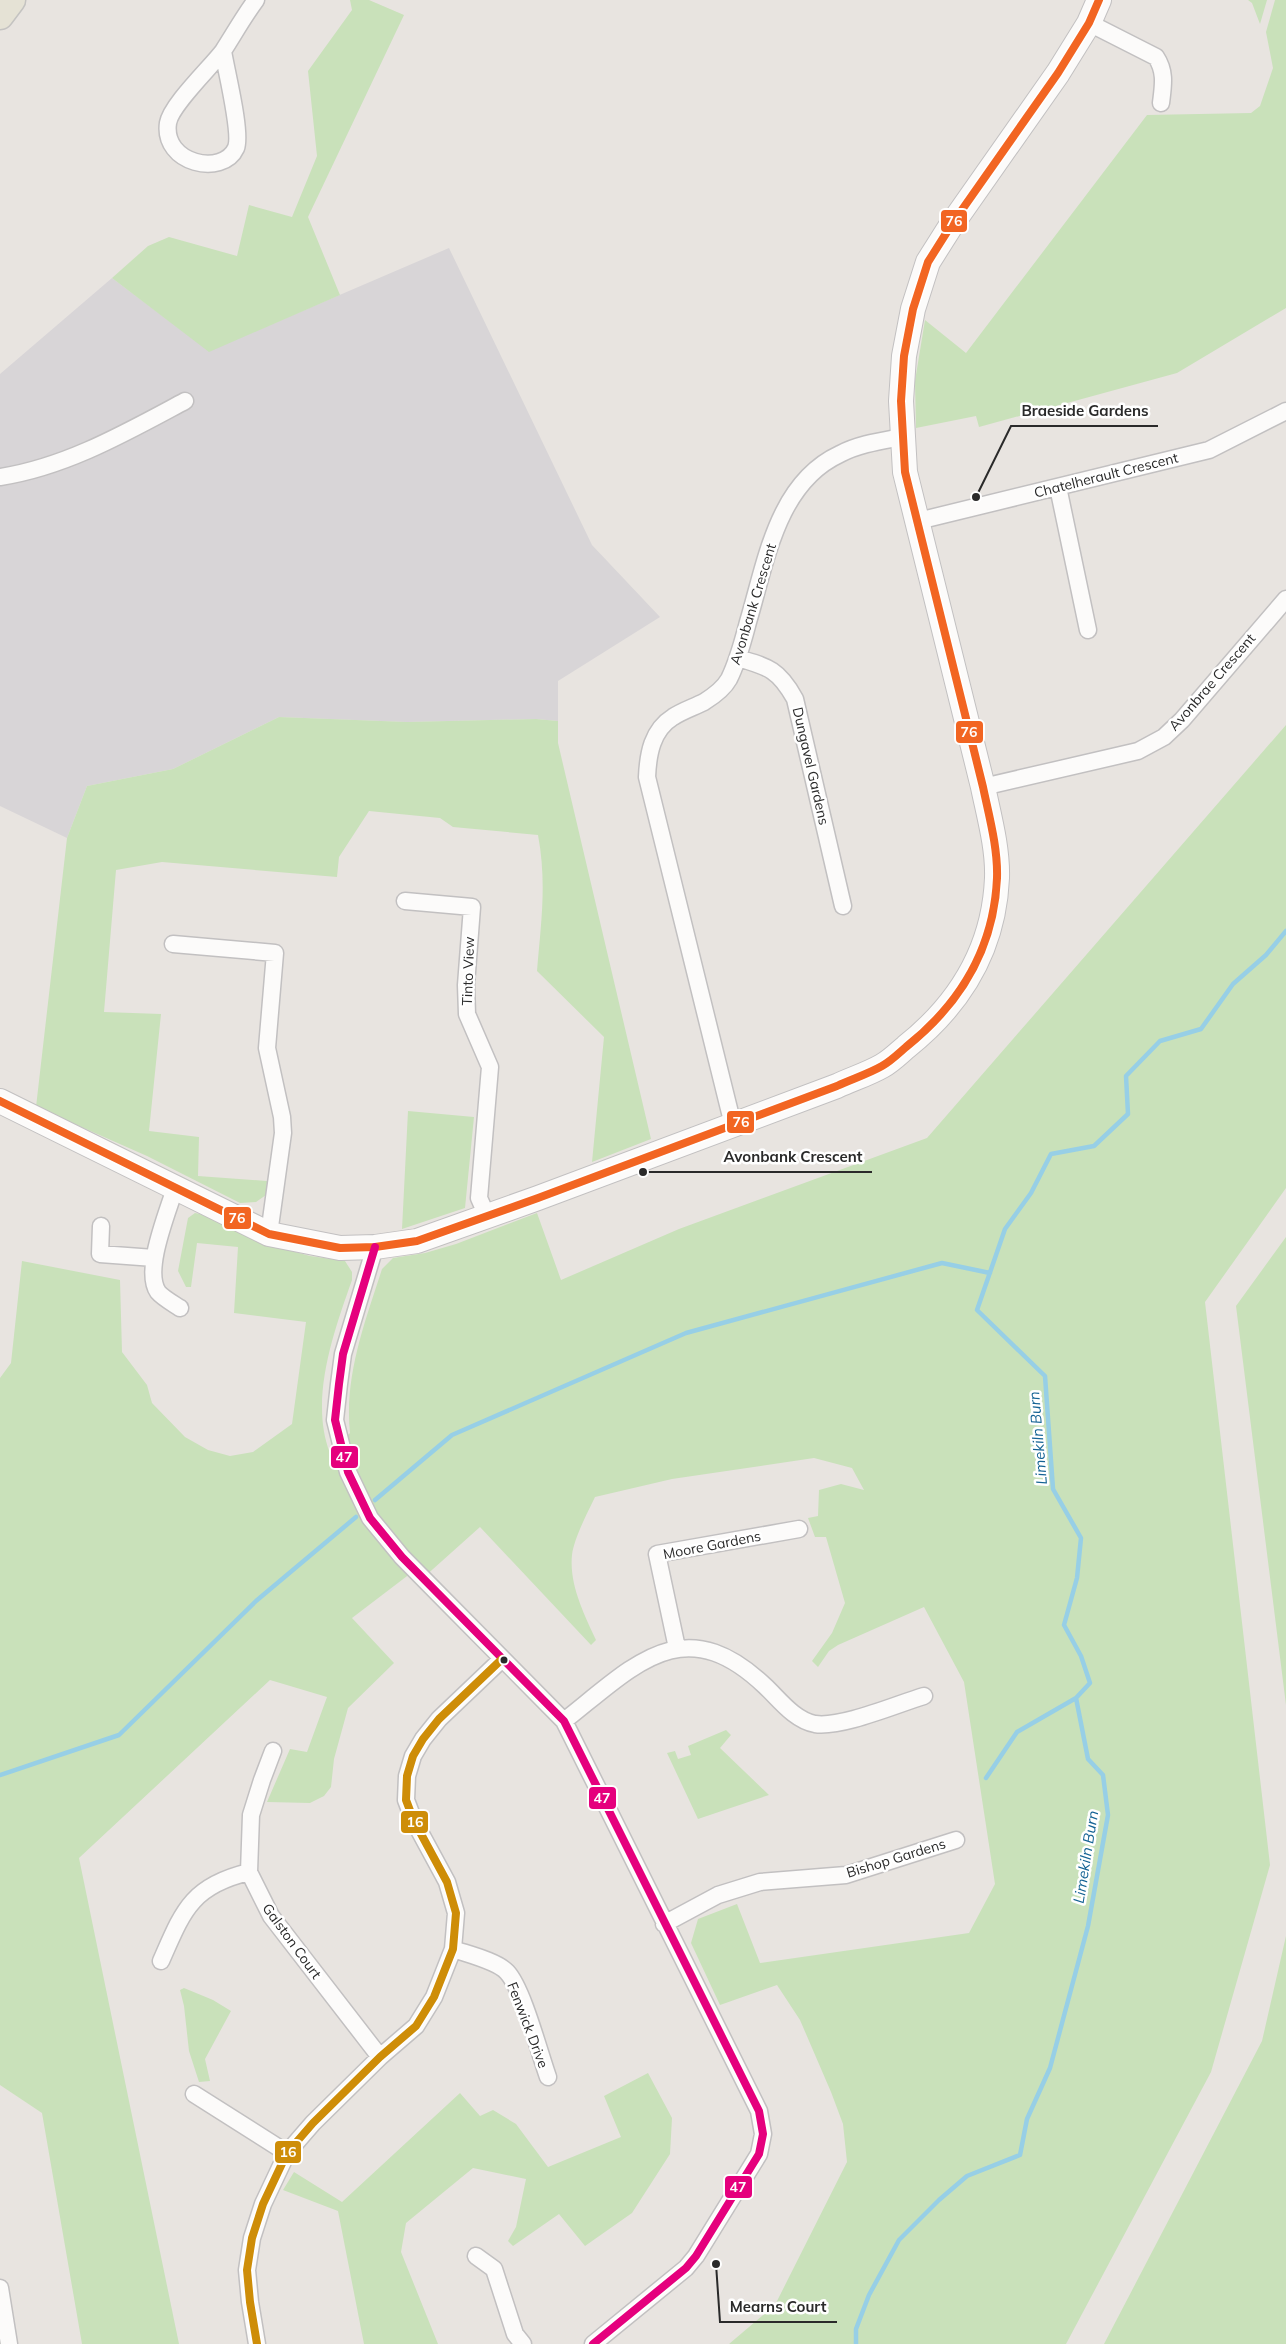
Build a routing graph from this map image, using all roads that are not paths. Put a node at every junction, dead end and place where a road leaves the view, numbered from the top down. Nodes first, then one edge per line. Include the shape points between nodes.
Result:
1 (12, 0) edge
2 (256, 0) edge
3 (1099, 0) edge
4 (0, 16) edge
5 (1089, 23) junction
6 (223, 51) junction
7 (1161, 103) dead end
8 (185, 401) dead end
9 (1286, 411) edge
10 (902, 437) junction
11 (0, 477) edge
12 (1058, 487) junction
13 (918, 521) junction
14 (1286, 599) edge
15 (1088, 630) dead end
16 (738, 658) junction
17 (983, 787) junction
18 (405, 901) dead end
19 (843, 906) dead end
20 (173, 944) dead end
21 (0, 1101) edge
22 (733, 1125) junction
23 (175, 1188) junction
24 (487, 1216) junction
25 (100, 1226) dead end
26 (262, 1230) junction
27 (375, 1247) junction
28 (154, 1258) junction
29 (180, 1308) dead end
30 (799, 1529) dead end
31 (677, 1648) junction
32 (502, 1659) junction
33 (924, 1696) dead end
34 (564, 1721) junction
35 (273, 1751) dead end
36 (956, 1840) dead end
37 (248, 1872) junction
38 (664, 1924) junction
39 (453, 1949) junction
40 (161, 1961) dead end
41 (380, 2057) junction
42 (548, 2077) dead end
43 (194, 2094) dead end
44 (287, 2153) junction
45 (476, 2256) dead end
46 (0, 2288) edge
47 (9, 2344) edge
48 (257, 2344) edge
49 (523, 2344) edge
50 (593, 2344) edge

1 - 4 main road
2 - 6 street
3 - 5 street
5 - 7 street via 1156,57 1164,78
5 - 10 street via 928,262 913,309 904,356 900,401
6 - 6 street via 238,135 236,149 212,164 194,163 177,153 169,139 168,122
8 - 11 street via 126,432 56,462
9 - 12 street, Chatelherault Crescent via 1209,450
10 - 13 street via 905,472
10 - 16 street, Avonbank Crescent via 862,445 838,454 817,468 797,489 781,515
12 - 13 street, Chatelherault Crescent
12 - 15 street
13 - 17 street
14 - 17 street, Avonbrae Crescent via 1164,737 1138,751
16 - 19 street, Dungavel Gardens via 773,670 795,700
16 - 22 street, Avonbank Crescent via 728,681 712,697 672,717 658,732 648,752 648,777
17 - 22 street via 994,838 997,877 992,917 976,966 957,996 922,1035 883,1065
18 - 24 street, Tinto View via 472,907 467,1014 490,1067 480,1198
20 - 26 street via 275,953 266,1048 283,1133
21 - 23 street
22 - 24 street
23 - 26 street
23 - 28 street
24 - 27 street via 417,1241
25 - 28 street via 100,1254
26 - 27 street via 340,1248
27 - 32 street via 345,1346 339,1384 335,1420 348,1472 370,1518 402,1558
28 - 29 street via 158,1292
30 - 31 street, Moore Gardens via 657,1554
31 - 33 street via 696,1648 735,1660 794,1715 815,1724 840,1723
31 - 34 street via 640,1663
32 - 34 street
32 - 39 street via 422,1739 407,1776 406,1800 447,1882 456,1913
34 - 38 street
35 - 37 street via 251,1815
36 - 38 street, Bishop Gardens via 846,1875 760,1882 718,1895
37 - 40 street via 224,1878 199,1894 185,1910
37 - 41 street, Galston Court via 271,1916
38 - 50 street via 759,2110 763,2134 759,2154 750,2172 696,2256 686,2268
39 - 41 street via 434,1997 416,2026
39 - 42 street, Fenwick Drive via 506,1971 517,1990
41 - 44 street
43 - 44 street
44 - 48 street via 263,2204 252,2238 247,2270
45 - 49 street via 494,2269 515,2334
46 - 47 street

